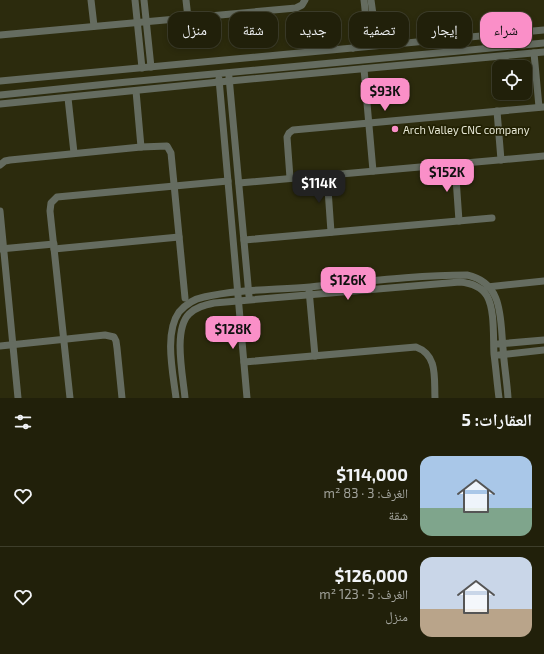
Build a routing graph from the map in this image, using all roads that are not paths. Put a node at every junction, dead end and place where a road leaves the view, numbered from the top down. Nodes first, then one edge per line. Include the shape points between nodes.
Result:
1 (90, 0) edge
2 (135, 0) edge
3 (144, 0) edge
4 (186, 0) edge
5 (305, 0) edge
6 (364, 0) edge
7 (371, 0) edge
8 (187, 12) edge
9 (364, 12) edge
10 (373, 12) edge
11 (221, 15) edge
12 (168, 20) edge
13 (138, 22) junction
14 (146, 22) junction
15 (94, 26) junction
16 (544, 30) edge
17 (0, 35) edge
18 (409, 43) edge
19 (544, 43) edge
20 (532, 44) edge
21 (353, 48) edge
22 (487, 48) joint
23 (544, 52) edge
24 (534, 53) junction
25 (487, 58) junction
26 (380, 59) junction
27 (308, 65) junction
28 (151, 67) junction
29 (382, 67) junction
30 (142, 68) junction
31 (364, 69) junction
32 (229, 72) junction
33 (218, 73) junction
34 (309, 74) junction
35 (0, 81) edge
36 (230, 81) junction
37 (219, 82) junction
38 (117, 83) junction
39 (81, 87) junction
40 (136, 90) junction
41 (118, 92) junction
42 (0, 95) edge
43 (82, 96) junction
44 (68, 98) junction
45 (1, 104) edge
46 (541, 107) edge
47 (497, 111) junction
48 (369, 123) junction
49 (141, 147) junction
50 (235, 148) junction
51 (225, 149) junction
52 (74, 154) junction
53 (544, 156) edge
54 (501, 160) junction
55 (454, 164) junction
56 (0, 165) edge
57 (373, 171) junction
58 (327, 175) junction
59 (290, 178) junction
60 (228, 181) junction
61 (238, 182) junction
62 (174, 186) junction
63 (0, 211) edge
64 (492, 218) dead end
65 (459, 221) junction
66 (243, 231) junction
67 (233, 232) junction
68 (331, 232) junction
69 (179, 237) junction
70 (244, 240) junction
71 (54, 246) junction
72 (2, 249) edge
73 (544, 280) edge
74 (395, 283) junction
75 (489, 286) junction
76 (480, 288) junction
77 (248, 291) junction
78 (309, 291) junction
79 (238, 292) junction
80 (185, 298) dead end
81 (249, 300) junction
82 (239, 301) junction
83 (64, 339) junction
84 (544, 340) edge
85 (12, 344) junction
86 (502, 344) junction
87 (494, 345) junction
88 (0, 346) edge
89 (544, 350) edge
90 (503, 354) junction
91 (494, 355) junction
92 (315, 356) junction
93 (244, 362) junction
94 (18, 398) edge
95 (70, 398) edge
96 (122, 398) edge
97 (176, 398) edge
98 (185, 398) edge
99 (247, 398) edge
100 (435, 398) edge
101 (499, 398) edge
102 (508, 398) edge

1 - 15 street
2 - 13 street
3 - 14 street
4 - 8 street
5 - 11 street via 296,8
6 - 9 street
7 - 10 street
12 - 14 street
13 - 14 street
13 - 15 street
13 - 30 street
14 - 28 street
15 - 17 street
16 - 18 street
19 - 20 street
21 - 28 street
22 - 25 street
22 - 26 street
23 - 24 street
24 - 25 street
24 - 46 street
25 - 29 street
26 - 27 street
26 - 29 street
27 - 32 street
27 - 34 street
28 - 30 street
29 - 31 street
30 - 35 street
31 - 34 street
31 - 48 street
32 - 33 street
32 - 36 street
33 - 37 street
33 - 38 street
34 - 36 street
36 - 37 street
36 - 50 street
37 - 40 street
37 - 51 street
38 - 39 street
38 - 41 street
39 - 42 street
39 - 43 street
40 - 41 street
40 - 49 street
41 - 43 street
42 - 45 street
43 - 44 street
44 - 45 street
44 - 52 street
46 - 47 street
47 - 48 street
47 - 54 street
48 - 57 street
48 - 59 street via 290,131 287,137
49 - 52 street
49 - 62 street via 164,145 169,148
50 - 51 street
50 - 61 street
51 - 60 street
52 - 56 street via 10,160
53 - 54 street
54 - 55 street
55 - 57 street
55 - 65 street
57 - 58 street
58 - 59 street
58 - 68 street
59 - 61 street
60 - 62 street
60 - 67 street
61 - 66 street
62 - 69 street
62 - 71 street via 57,198 50,207
63 - 72 street
64 - 65 street
65 - 68 street
66 - 67 street
66 - 70 street
67 - 79 street
68 - 70 street
69 - 71 street
69 - 80 street
70 - 77 street
71 - 72 street
71 - 83 street
72 - 85 street
73 - 75 street
74 - 75 street via 467,275 476,277
74 - 76 street via 460,282
74 - 78 street
75 - 76 street
75 - 86 street via 499,307
76 - 87 street via 490,302
77 - 78 street
77 - 79 street
77 - 81 street
78 - 81 street
78 - 92 street
79 - 82 street
79 - 97 street via 195,299 176,317 172,329 171,354
81 - 82 street
82 - 93 street
82 - 98 street via 204,305 185,319 180,334
83 - 85 street
83 - 95 street
83 - 96 street via 114,337
84 - 86 street
85 - 88 street
85 - 94 street
86 - 87 street
86 - 90 street
87 - 91 street
89 - 90 street
90 - 91 street
90 - 102 street
91 - 101 street
92 - 93 street
92 - 100 street via 416,347 422,349 432,363
93 - 99 street

